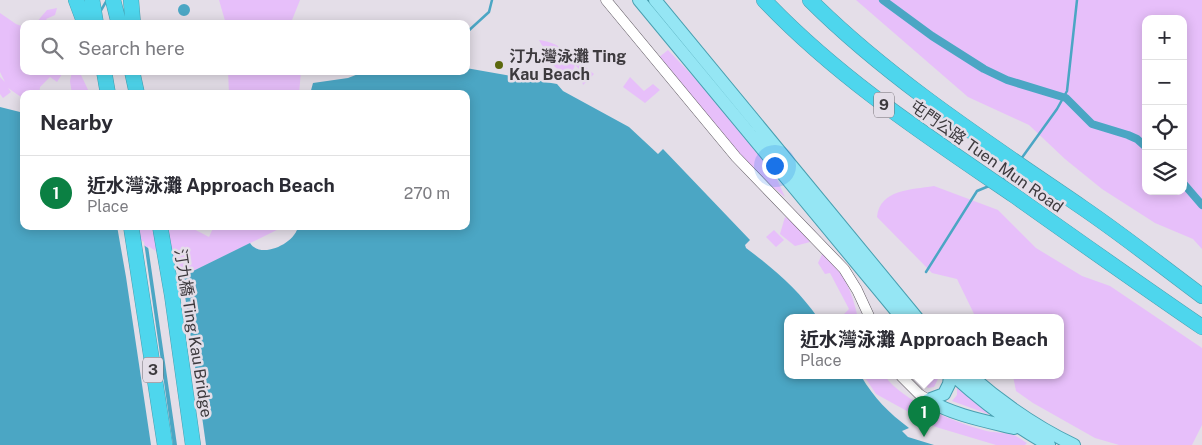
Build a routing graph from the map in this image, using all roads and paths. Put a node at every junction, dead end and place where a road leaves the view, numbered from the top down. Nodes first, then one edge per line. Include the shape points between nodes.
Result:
1 (76, 0) edge
2 (92, 0) edge
3 (113, 0) edge
4 (131, 0) edge
5 (606, 0) edge
6 (640, 0) edge
7 (655, 0) edge
8 (764, 0) edge
9 (810, 0) edge
10 (84, 20) edge
11 (95, 20) edge
12 (118, 20) edge
13 (132, 20) edge
14 (103, 75) edge
15 (133, 75) edge
16 (136, 75) edge
17 (107, 90) edge
18 (136, 90) edge
19 (137, 90) edge
20 (132, 230) edge
21 (161, 230) edge
22 (1202, 296) edge
23 (868, 314) edge
24 (899, 314) edge
25 (914, 314) edge
26 (1202, 326) edge
27 (904, 379) edge
28 (950, 379) edge
29 (957, 379) edge
30 (974, 379) edge
31 (928, 400) junction
32 (1024, 425) junction
33 (164, 445) edge
34 (194, 445) edge
35 (1049, 445) edge
36 (1074, 445) edge

1 - 10 highway
2 - 11 highway
3 - 12 highway
4 - 13 highway
5 - 23 street via 736,157 844,269
6 - 24 main road
7 - 25 main road
8 - 26 highway, 屯門公路 Tuen Mun Road / 9 via 851,80 912,126
9 - 22 highway, 屯門公路 Tuen Mun Road / 9 via 890,69
14 - 17 highway
15 - 18 highway
16 - 19 highway
20 - 33 highway, 3
21 - 34 highway, 汀九橋 Ting Kau Bridge / 3
27 - 31 street
28 - 31 main road via 944,394
29 - 32 main road via 984,403
30 - 32 main road
31 - 32 main road via 965,415
32 - 35 main road
32 - 36 main road

